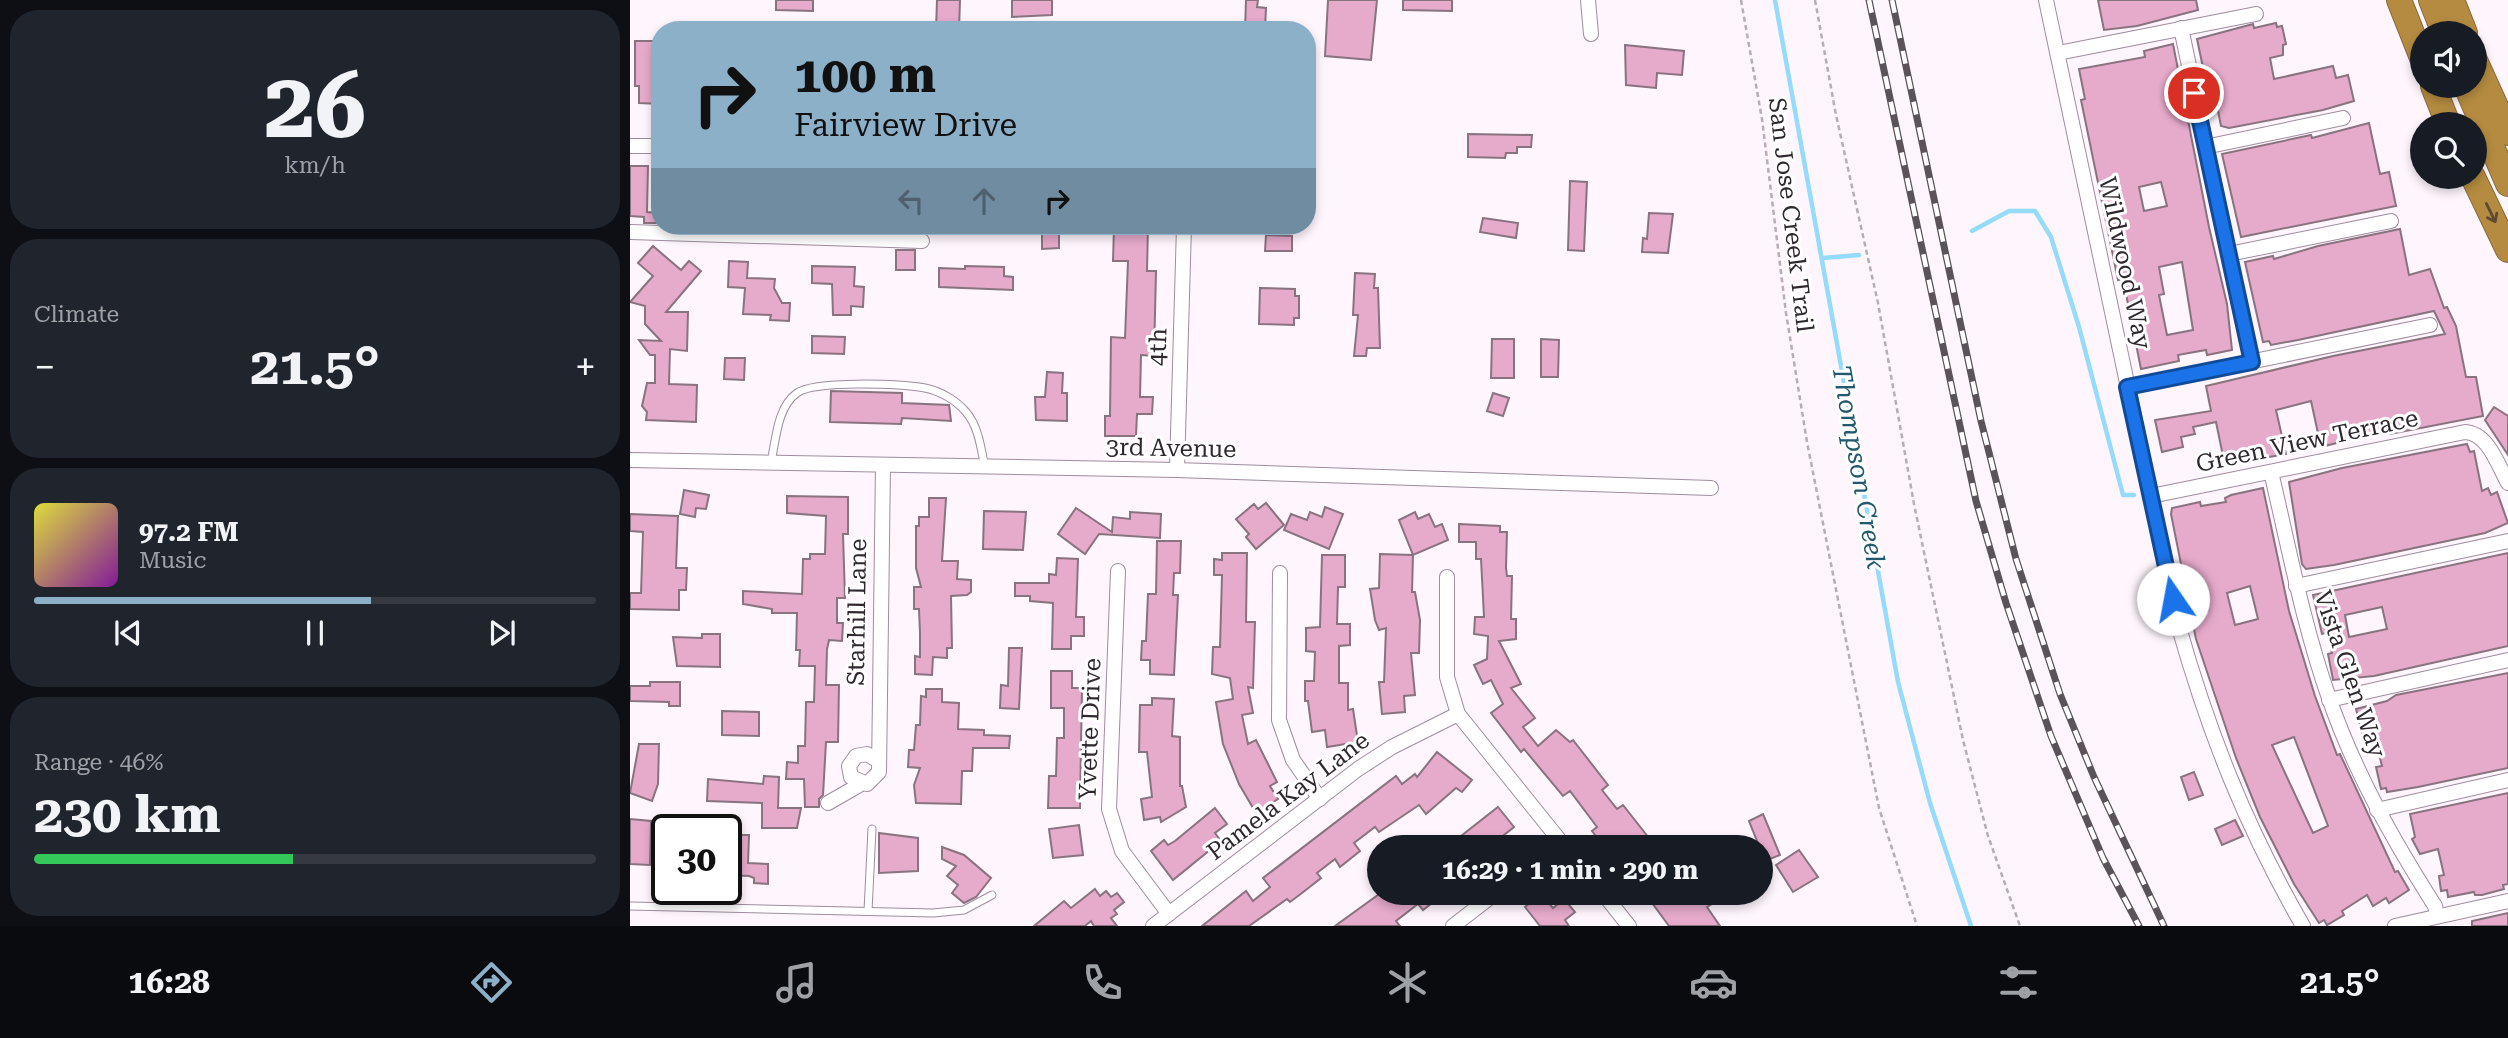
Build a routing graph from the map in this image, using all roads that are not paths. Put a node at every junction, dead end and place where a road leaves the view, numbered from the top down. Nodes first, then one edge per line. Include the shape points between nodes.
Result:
1 (1588, 0) edge
2 (2046, 0) edge
3 (2399, 0) edge
4 (2431, 0) edge
5 (2452, 0) edge
6 (2256, 14) dead end
7 (2439, 21) edge
8 (2460, 21) edge
9 (2410, 28) edge
10 (2181, 29) junction
11 (1591, 34) dead end
12 (2058, 53) junction
13 (2487, 87) edge
14 (2471, 98) edge
15 (2343, 118) dead end
16 (2508, 133) edge
17 (630, 146) edge
18 (651, 146) edge
19 (2205, 147) junction
20 (2508, 184) edge
21 (2479, 189) edge
22 (2390, 221) dead end
23 (630, 232) edge
24 (651, 233) edge
25 (727, 235) edge
26 (1184, 235) edge
27 (922, 241) dead end
28 (2508, 250) edge
29 (2229, 254) junction
30 (2430, 325) dead end
31 (2252, 362) junction
32 (2127, 387) junction
33 (630, 460) edge
34 (771, 463) junction
35 (883, 465) junction
36 (985, 468) junction
37 (1177, 470) junction
38 (2271, 472) junction
39 (2508, 483) edge
40 (1711, 488) dead end
41 (2151, 496) junction
42 (2508, 541) edge
43 (1118, 571) dead end
44 (1280, 573) dead end
45 (1447, 577) dead end
46 (2296, 586) junction
47 (2508, 660) edge
48 (2329, 699) junction
49 (1458, 714) junction
50 (877, 760) junction
51 (2508, 780) edge
52 (861, 784) junction
53 (1320, 799) junction
54 (828, 803) dead end
55 (2377, 810) junction
56 (872, 829) dead end
57 (1552, 835) edge
58 (992, 895) dead end
59 (2508, 901) edge
60 (1480, 905) edge
61 (1612, 905) edge
62 (630, 906) edge
63 (868, 911) junction
64 (1169, 914) junction
65 (2437, 916) junction
66 (1153, 926) edge
67 (1453, 926) edge
68 (1629, 926) edge
69 (2303, 926) edge
70 (2395, 926) edge

1 - 11 street
2 - 12 street, Wildwood Way
3 - 9 highway
4 - 7 highway
5 - 8 highway
6 - 10 street
10 - 12 street
10 - 19 street
12 - 32 street, Wildwood Way
13 - 16 highway
14 - 20 highway
15 - 19 street
17 - 18 street
19 - 29 street
21 -> 28 highway
22 - 29 street
23 - 24 street
25 - 27 street
26 - 37 street, 4th
29 - 31 street
30 - 31 street
31 - 32 street
32 - 41 street, Wildwood Way
33 - 34 street, 3rd Avenue
34 - 35 street, 3rd Avenue
34 - 36 lane via 784,407 797,392 819,384 925,388 947,396 967,412 978,434
35 - 36 street, 3rd Avenue
35 - 50 street, Starhill Lane
36 - 37 street, 3rd Avenue
37 - 40 street, 3rd Avenue
38 - 39 street, Green View Terrace via 2473,432 2485,442
38 - 41 street, Green View Terrace
38 - 46 street, Vista Glen Way
41 - 69 street, Wildwood Way via 2178,624 2213,735 2241,809
42 - 46 street
43 - 64 street, Yvette Drive via 1109,809 1122,851
44 - 53 street via 1279,720 1293,760
45 - 49 street via 1447,677
46 - 48 street, Vista Glen Way
47 - 48 street
48 - 55 street, Vista Glen Way
49 - 53 street, Pamela Kay Lane via 1392,747
49 - 57 street
50 - 52 street via 877,778
50 - 52 street via 861,754 851,760 851,777
51 - 55 street
52 - 54 street
53 - 64 street, Pamela Kay Lane
55 - 65 street, Vista Glen Way
56 - 63 lane
58 - 63 lane via 964,910
59 - 65 street
60 - 67 street
61 - 68 street
62 - 63 lane
64 - 66 street, Pamela Kay Lane
65 - 70 street

